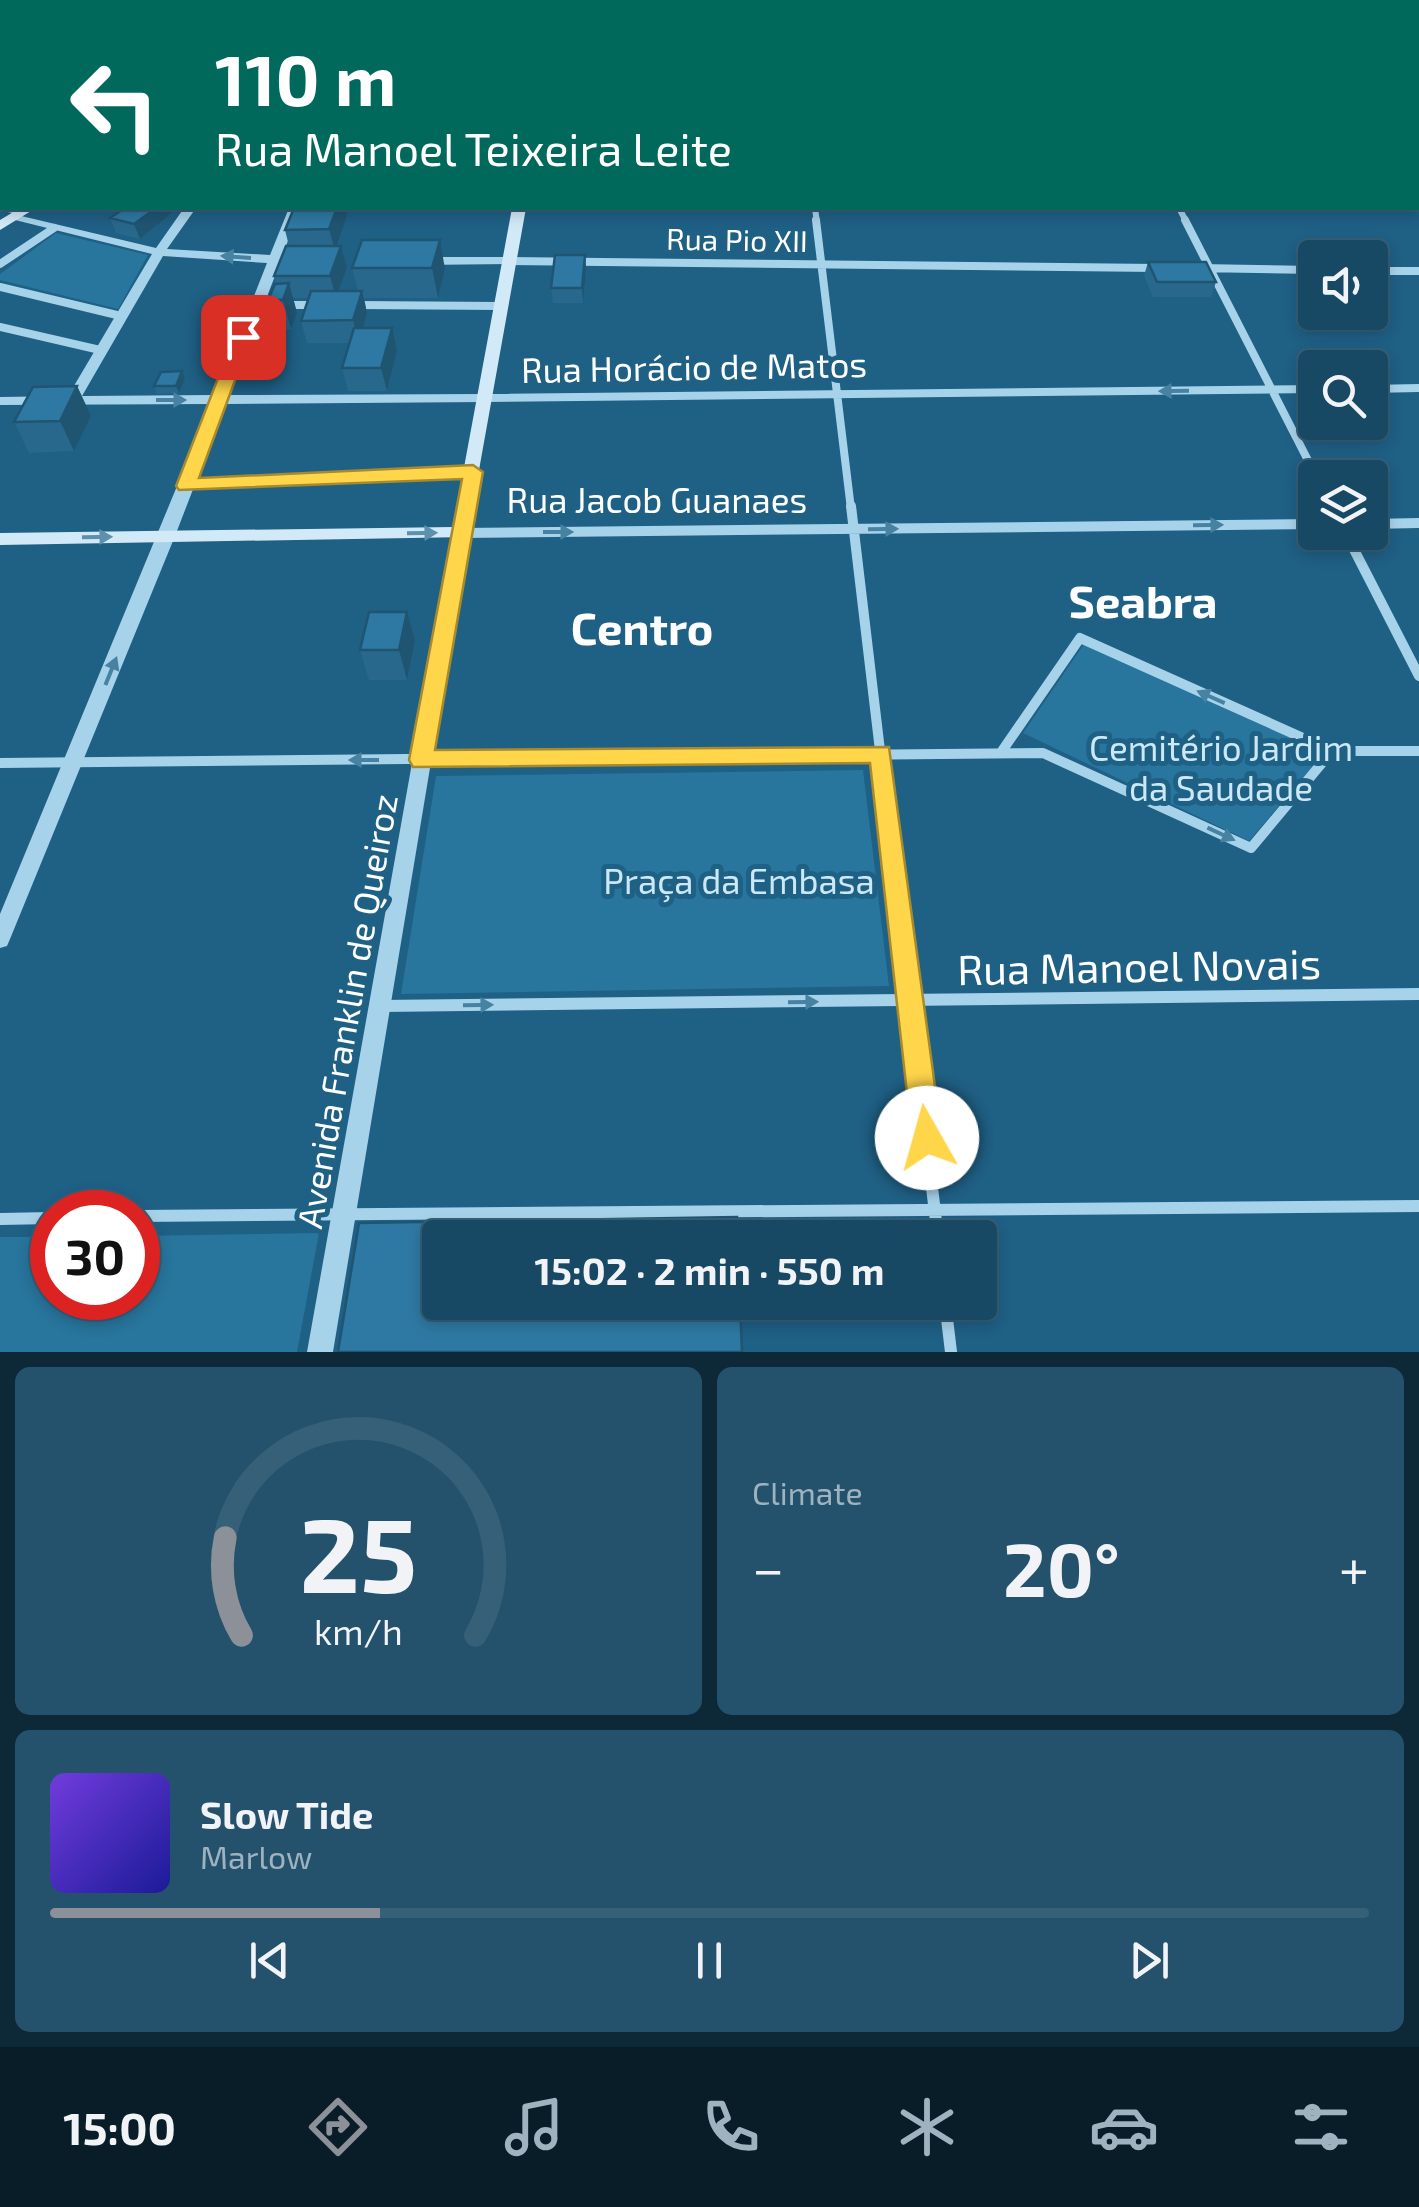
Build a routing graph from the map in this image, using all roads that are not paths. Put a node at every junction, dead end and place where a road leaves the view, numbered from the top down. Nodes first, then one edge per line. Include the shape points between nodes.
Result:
1 (189, 210) edge
2 (293, 210) edge
3 (519, 210) edge
4 (815, 210) edge
5 (1180, 210) edge
6 (10, 212) edge
7 (54, 228) junction
8 (159, 252) junction
9 (274, 260) junction
10 (307, 260) edge
11 (398, 260) edge
12 (508, 262) junction
13 (0, 264) edge
14 (821, 265) junction
15 (1173, 268) edge
16 (1192, 268) edge
17 (1212, 268) junction
18 (1298, 270) edge
19 (1388, 270) edge
20 (1419, 271) edge
21 (0, 287) edge
22 (255, 305) junction
23 (330, 306) edge
24 (349, 306) edge
25 (500, 306) junction
26 (120, 316) junction
27 (0, 327) edge
28 (100, 350) junction
29 (1419, 388) edge
30 (1298, 389) edge
31 (1388, 389) edge
32 (1272, 390) junction
33 (836, 394) junction
34 (485, 398) junction
35 (73, 400) junction
36 (218, 400) junction
37 (0, 401) edge
38 (1308, 460) edge
39 (473, 472) junction
40 (186, 486) junction
41 (1419, 523) edge
42 (1298, 524) edge
43 (1388, 524) edge
44 (851, 530) junction
45 (461, 533) junction
46 (167, 536) junction
47 (0, 539) edge
48 (1354, 550) edge
49 (1419, 676) edge
50 (1002, 751) junction
51 (1332, 751) junction
52 (1419, 752) edge
53 (881, 754) junction
54 (421, 760) junction
55 (0, 762) edge
56 (74, 762) junction
57 (0, 939) edge
58 (1419, 994) edge
59 (910, 1001) junction
60 (380, 1006) junction
61 (1419, 1206) edge
62 (935, 1208) junction
63 (344, 1213) junction
64 (160, 1216) edge
65 (0, 1218) edge
66 (30, 1218) edge
67 (936, 1220) edge
68 (947, 1320) edge
69 (320, 1352) edge
70 (951, 1352) edge

1 - 8 street
2 - 9 street
3 - 12 main road, Avenida Franklin de Queiroz
4 - 14 street
5 - 17 street
6 - 7 street
7 - 8 street
7 - 13 street
9 -> 8 street
8 - 26 street
9 - 10 street
9 - 22 street
11 - 12 street, Rua Pio XII
12 - 14 street, Rua Pio XII
12 - 25 main road, Avenida Franklin de Queiroz
14 - 15 street, Rua Pio XII
14 - 33 street
16 - 17 street
17 - 18 street
17 - 32 street
19 - 20 street
21 - 26 street
22 - 23 street
22 - 36 street
24 - 25 street
25 - 34 main road, Avenida Franklin de Queiroz
26 - 28 street
27 - 28 street
28 - 35 street
29 - 31 street
30 - 32 street, Rua Horácio de Matos
32 -> 33 street, Rua Horácio de Matos
32 - 38 street
33 - 34 street, Rua Horácio de Matos
33 - 44 street
34 - 36 street, Rua Horácio de Matos
34 - 39 main road, Avenida Franklin de Queiroz
35 -> 36 street, Rua Horácio de Matos
35 - 37 street, Rua Horácio de Matos
36 - 40 street
39 - 40 street
39 - 45 main road, Avenida Franklin de Queiroz
40 - 46 street
41 - 43 street
44 -> 42 street, Rua Jacob Guanaes
45 -> 44 street, Rua Jacob Guanaes
44 - 53 street
46 -> 45 main road, Rua Jacob Guanaes
45 - 54 street, Avenida Franklin de Queiroz
47 -> 46 main road, Rua Jacob Guanaes
56 -> 46 street
48 - 49 street
50 -> 51 street via 1043,752 1251,848
51 -> 50 street via 1080,638
50 - 53 street
51 - 52 street
53 - 54 street
53 - 59 street
54 -> 56 street
54 - 60 street, Avenida Franklin de Queiroz
55 - 56 street
56 - 57 street
58 - 59 street, Rua Manoel Novais
60 -> 59 street, Rua Manoel Novais
59 - 62 street
60 - 63 street, Avenida Franklin de Queiroz
61 - 62 street
62 - 63 street
62 - 67 street
63 - 64 street
63 - 69 street, Avenida Franklin de Queiroz
65 - 66 street
68 - 70 street

